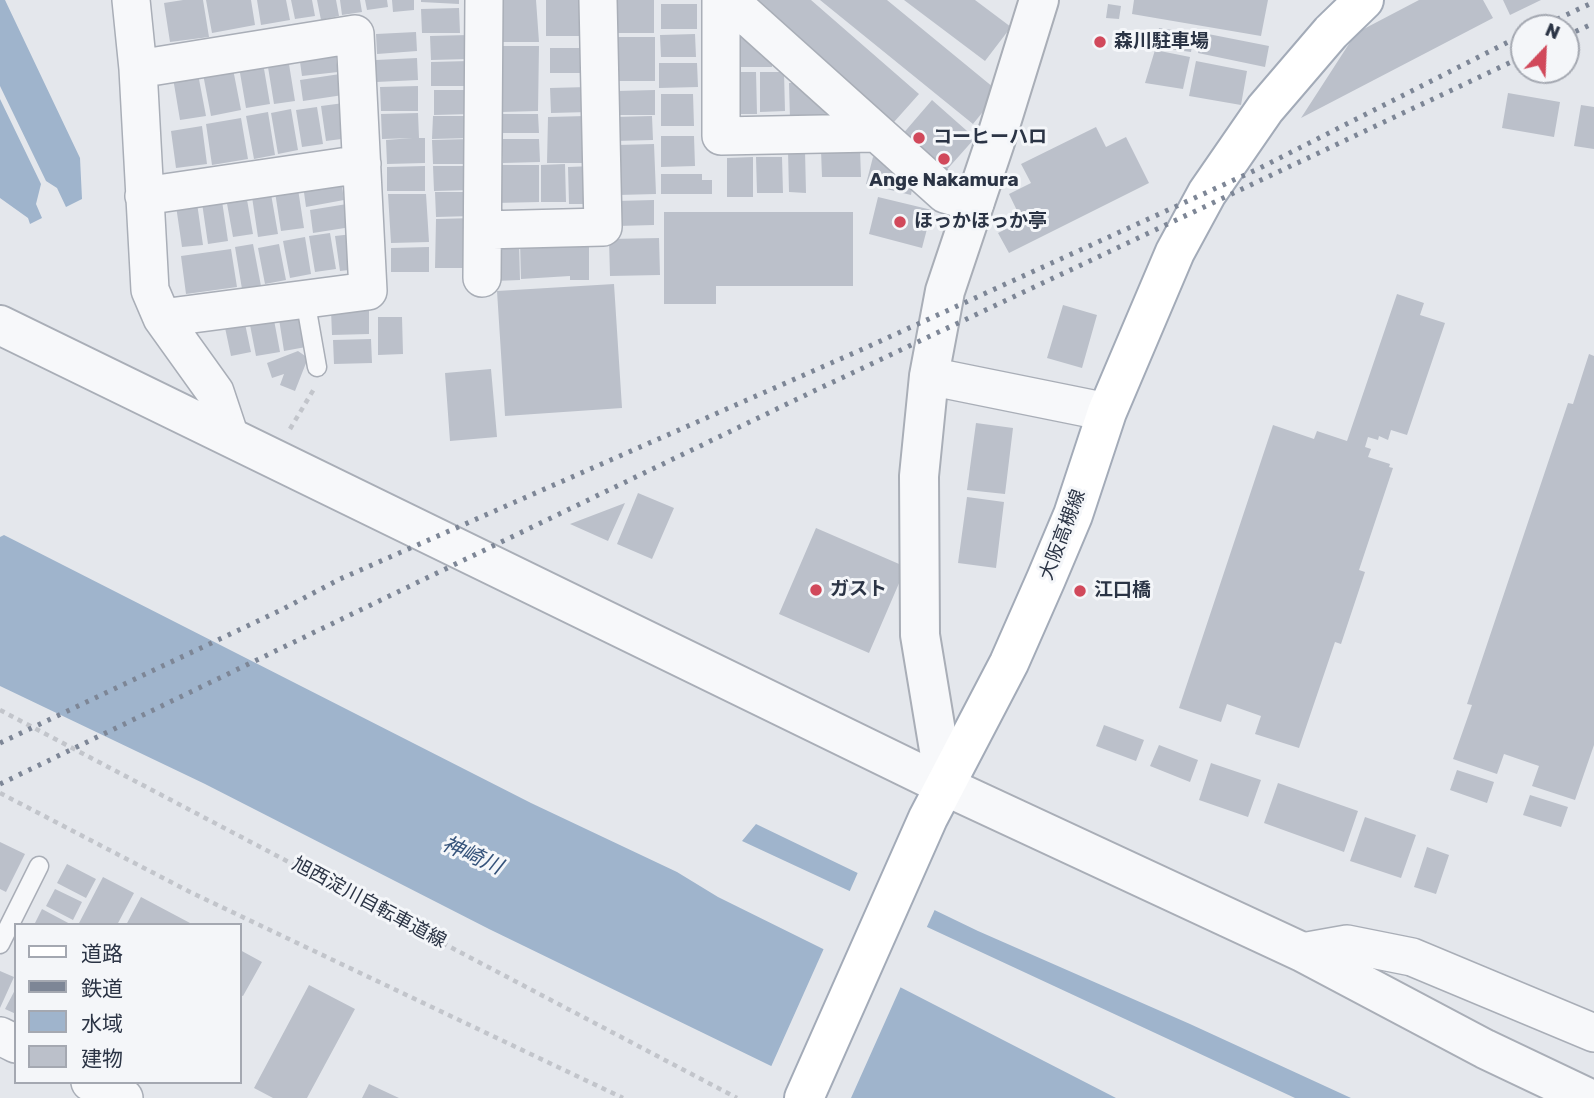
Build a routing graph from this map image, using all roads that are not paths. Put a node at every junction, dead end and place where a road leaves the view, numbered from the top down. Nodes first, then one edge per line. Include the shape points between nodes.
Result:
1 (131, 0) edge
2 (484, 0) edge
3 (598, 0) edge
4 (721, 0) edge
5 (729, 0) edge
6 (1039, 0) edge
7 (1364, 0) edge
8 (138, 69) junction
9 (874, 133) junction
10 (362, 164) junction
11 (144, 196) junction
12 (975, 203) junction
13 (483, 230) junction
14 (482, 278) dead end
15 (305, 299) junction
16 (162, 318) junction
17 (0, 325) edge
18 (317, 367) dead end
19 (929, 376) junction
20 (1107, 412) junction
21 (230, 437) junction
22 (936, 802) junction
23 (39, 866) dead end
24 (0, 944) edge
25 (1302, 952) junction
26 (1594, 1033) edge
27 (94, 1084) edge
28 (124, 1098) edge
29 (804, 1098) edge
30 (1588, 1098) edge

1 - 8 street
2 - 13 street
3 - 13 street via 603,227
4 - 9 street via 721,136
5 - 9 street
6 - 12 street
7 - 20 main road, 大阪高槻線 via 1279,91 1207,192 1175,252
8 - 10 street via 355,34
8 - 11 street
9 - 12 street via 945,194
10 - 11 street
10 - 15 street via 368,291
11 - 16 street via 150,290
12 - 19 street via 945,291
13 - 14 street
15 - 16 street
15 - 18 lane
16 - 21 street via 215,392
17 - 21 street
19 - 20 street
19 - 22 street via 919,476 920,635
20 - 22 main road, 大阪高槻線 via 1046,579 1009,663
21 - 22 street
22 - 25 street
22 - 29 main road, 大阪高槻線
23 - 24 lane
25 - 26 street via 1347,944 1412,957
25 - 30 street
27 - 28 street

